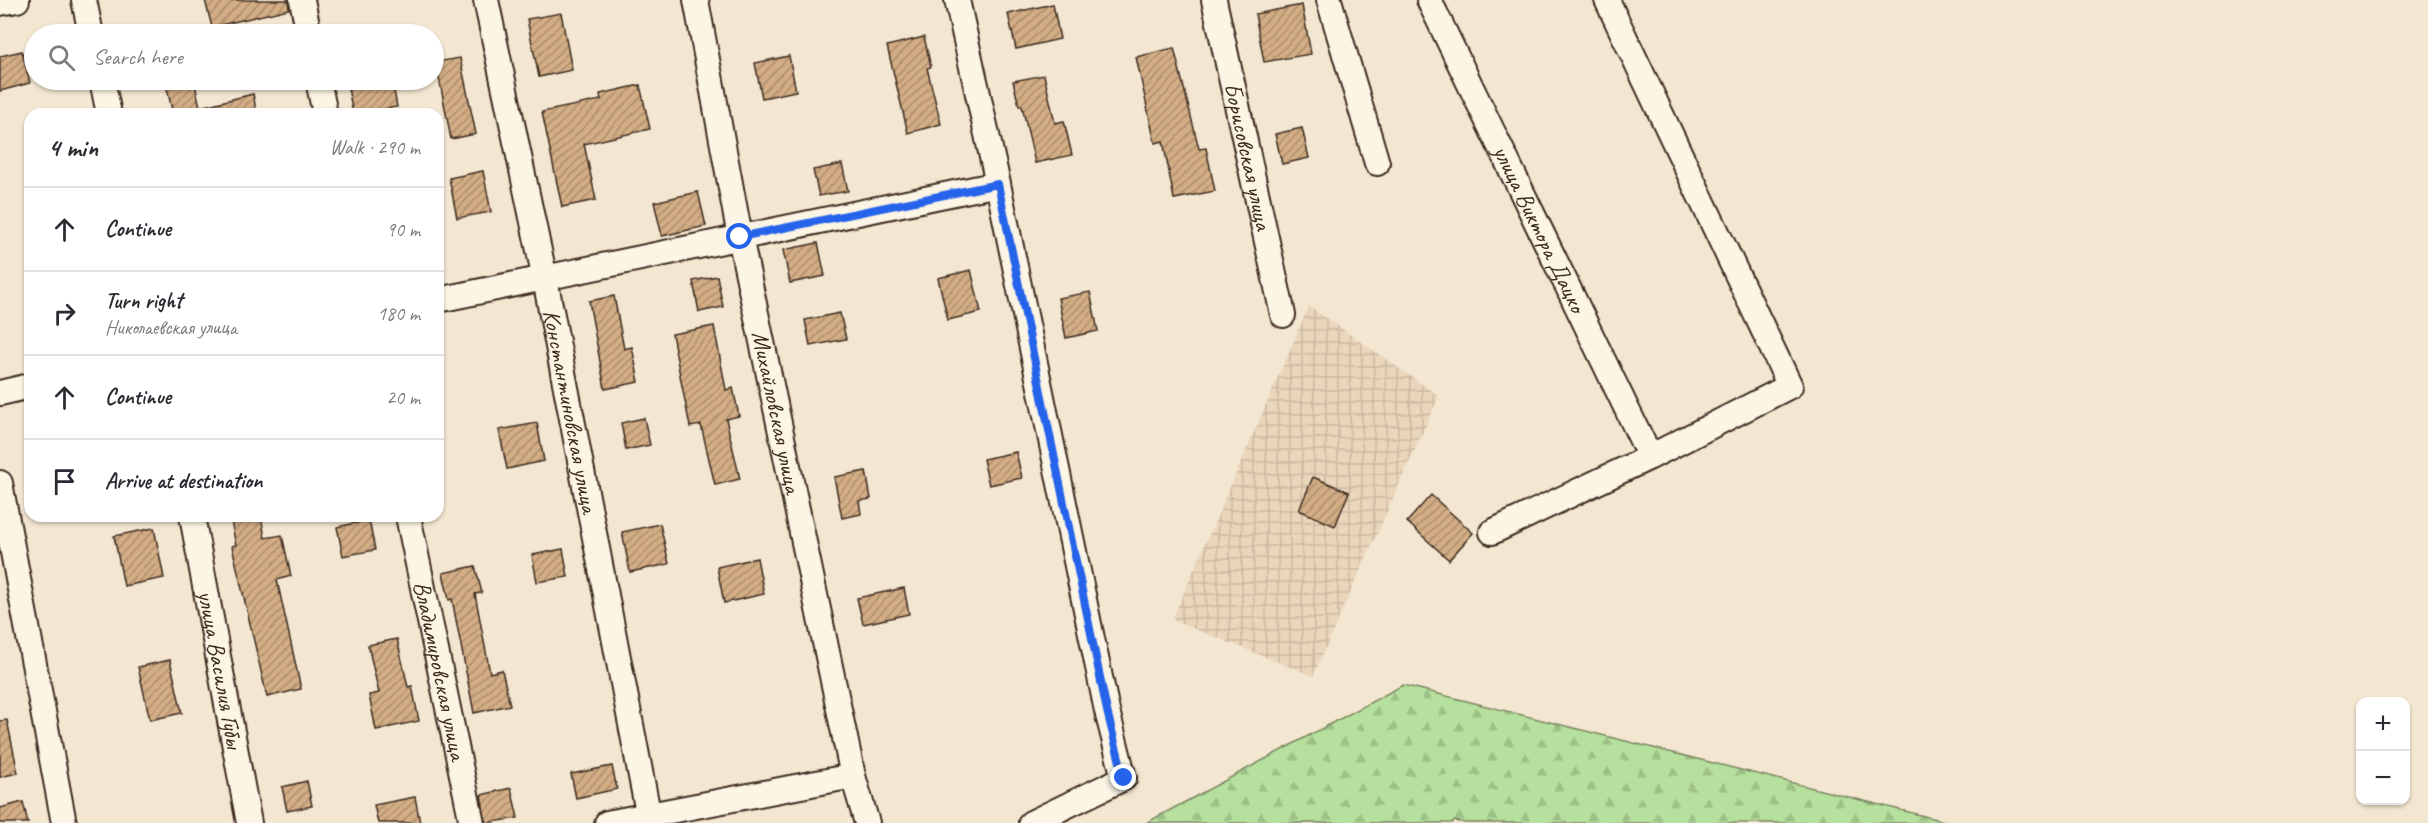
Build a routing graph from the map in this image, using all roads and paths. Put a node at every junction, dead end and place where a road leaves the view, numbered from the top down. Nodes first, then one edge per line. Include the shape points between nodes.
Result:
1 (17, 0) edge
2 (84, 0) edge
3 (302, 0) edge
4 (486, 0) edge
5 (696, 0) edge
6 (957, 0) edge
7 (1214, 0) edge
8 (1329, 0) edge
9 (1429, 0) edge
10 (1607, 0) edge
11 (0, 3) edge
12 (90, 24) edge
13 (307, 24) edge
14 (104, 90) edge
15 (320, 90) edge
16 (108, 108) edge
17 (325, 108) edge
18 (1377, 163) dead end
19 (998, 184) junction
20 (740, 237) junction
21 (545, 279) junction
22 (444, 299) edge
23 (1283, 315) dead end
24 (24, 387) edge
25 (0, 393) edge
26 (1650, 457) junction
27 (0, 483) edge
28 (193, 522) edge
29 (409, 522) edge
30 (1492, 532) dead end
31 (853, 776) junction
32 (649, 819) edge
33 (64, 823) edge
34 (249, 823) edge
35 (472, 823) edge
36 (607, 823) edge
37 (867, 823) edge
38 (1031, 823) edge

1 - 11 street
2 - 12 street
3 - 13 street
4 - 21 street, Константиновская улица
5 - 20 street, Михайловская улица
6 - 19 street
7 - 23 street, Борисовская улица
8 - 18 street
9 - 26 street, улица Виктора Дацко
10 - 26 street via 1790,386
14 - 16 street
15 - 17 street
19 - 20 street
19 - 38 street via 1124,778
20 - 21 street
20 - 31 street, Михайловская улица
21 - 22 street
21 - 32 street, Константиновская улица
24 - 25 street
26 - 30 street
27 - 33 street
28 - 34 street, улица Василия Губы
29 - 35 street, Владимировская улица
31 - 32 street
31 - 37 street, Михайловская улица
32 - 36 street

